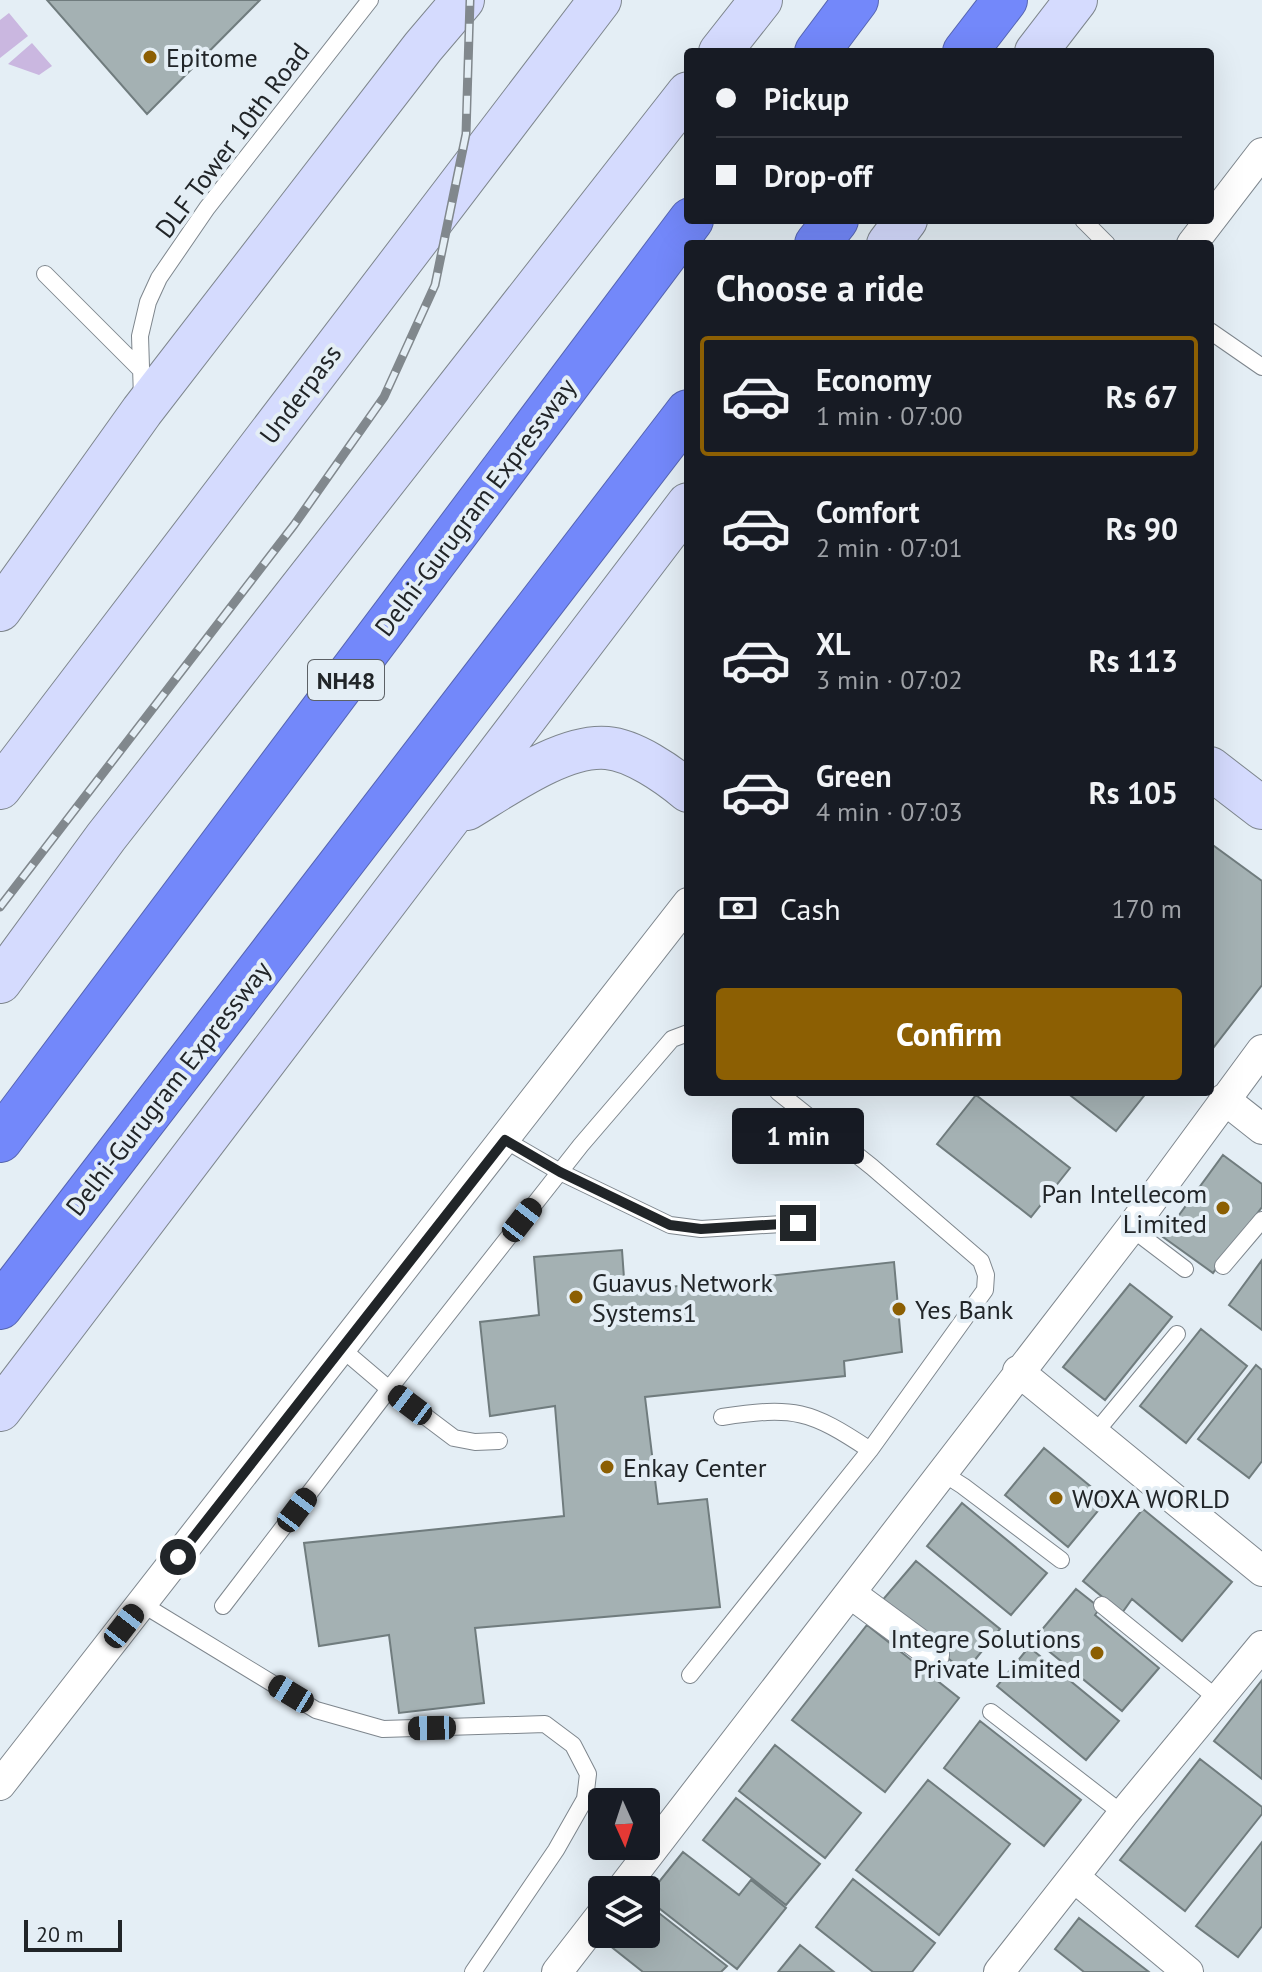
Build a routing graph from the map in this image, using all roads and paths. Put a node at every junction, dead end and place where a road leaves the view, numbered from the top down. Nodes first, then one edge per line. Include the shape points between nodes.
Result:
1 (370, 0) edge
2 (463, 0) edge
3 (600, 0) edge
4 (761, 0) edge
5 (856, 0) edge
6 (1005, 0) edge
7 (1076, 0) edge
8 (723, 48) edge
9 (820, 48) edge
10 (968, 48) edge
11 (1039, 48) edge
12 (684, 98) edge
13 (1262, 153) edge
14 (1214, 215) edge
15 (688, 224) edge
16 (833, 224) edge
17 (1087, 224) edge
18 (1207, 224) edge
19 (820, 240) edge
20 (1103, 240) edge
21 (1195, 240) edge
22 (45, 274) dead end
23 (1214, 334) edge
24 (1262, 367) edge
25 (141, 370) junction
26 (142, 411) junction
27 (684, 417) edge
28 (684, 509) edge
29 (0, 610) edge
30 (1214, 771) edge
31 (0, 788) edge
32 (684, 788) edge
33 (1262, 808) edge
34 (448, 820) junction
35 (684, 909) edge
36 (0, 982) edge
37 (684, 1034) edge
38 (1262, 1050) edge
39 (783, 1096) edge
40 (1224, 1099) junction
41 (1262, 1129) edge
42 (0, 1140) edge
43 (505, 1140) junction
44 (560, 1172) junction
45 (1262, 1220) edge
46 (798, 1223) dead end
47 (1131, 1228) junction
48 (1223, 1266) dead end
49 (1185, 1269) dead end
50 (0, 1307) edge
51 (1177, 1334) dead end
52 (342, 1349) junction
53 (1018, 1371) junction
54 (389, 1389) junction
55 (0, 1410) edge
56 (722, 1417) dead end
57 (1095, 1433) junction
58 (499, 1441) dead end
59 (870, 1450) junction
60 (941, 1472) junction
61 (1061, 1560) dead end
62 (1262, 1571) edge
63 (850, 1593) junction
64 (142, 1604) junction
65 (1102, 1605) dead end
66 (223, 1606) dead end
67 (1262, 1646) edge
68 (934, 1655) dead end
69 (690, 1675) dead end
70 (1218, 1699) junction
71 (991, 1712) dead end
72 (0, 1785) edge
73 (1123, 1814) junction
74 (632, 1876) edge
75 (1074, 1877) junction
76 (588, 1932) edge
77 (473, 1972) edge
78 (557, 1972) edge
79 (999, 1972) edge
80 (1188, 1972) edge

1 - 25 lane, DLF Tower 10th Road via 215,197 159,278 140,336
2 - 26 main road
3 - 31 main road, Underpass
4 - 8 main road
5 - 9 highway
6 - 10 highway
7 - 11 main road
12 - 36 main road via 106,837
13 - 14 street
15 - 42 highway, Delhi-Gurugram Expressway / NH48
16 - 19 highway
17 - 20 lane
18 - 21 street
22 - 25 lane
23 - 24 lane
25 - 26 lane, DLF Tower 10th Road
26 - 29 main road
27 - 50 highway, Delhi-Gurugram Expressway
28 - 34 main road
30 - 33 main road
32 - 34 main road via 645,761 608,748 573,752
34 - 55 main road
35 - 43 street
37 - 44 lane via 672,1039
38 - 40 street
39 - 59 lane via 981,1261 986,1275 985,1290
40 - 41 street
40 - 47 street
43 - 44 lane
43 - 52 street
44 - 46 lane via 670,1225 701,1229
44 - 54 lane
45 - 48 lane
47 - 49 lane
47 - 53 street
51 - 57 lane
52 - 54 lane
52 - 64 street
53 - 57 street
53 - 60 street
54 - 58 lane via 454,1438
54 - 66 lane
56 - 59 lane via 798,1412 830,1423
57 - 62 street
59 - 69 lane
60 - 61 lane
60 - 63 street
63 - 68 street
63 - 74 street
64 - 72 street
64 - 77 lane via 316,1710 383,1729 545,1724 573,1745 588,1774 585,1799
65 - 70 lane
67 - 70 street
70 - 73 street
71 - 73 lane
73 - 75 street
75 - 79 street
75 - 80 street
76 - 78 street

